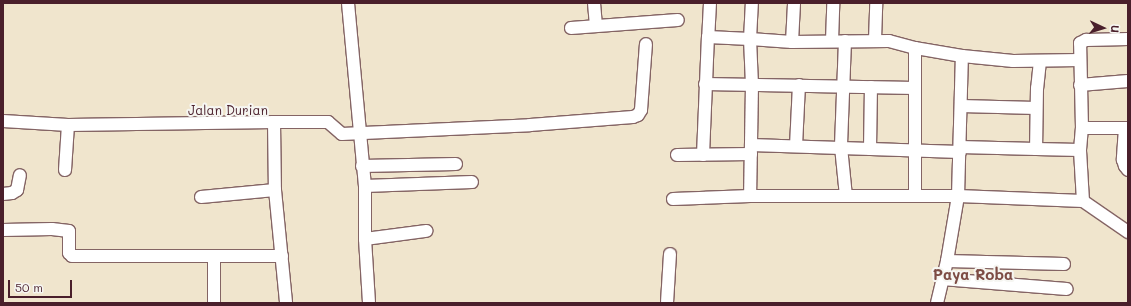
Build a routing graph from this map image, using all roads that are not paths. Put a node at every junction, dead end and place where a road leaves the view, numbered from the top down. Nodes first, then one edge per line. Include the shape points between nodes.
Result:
1 (348, 3) edge
2 (594, 3) edge
3 (710, 3) edge
4 (752, 3) edge
5 (794, 3) edge
6 (834, 3) edge
7 (876, 3) edge
8 (678, 20) dead end
9 (596, 26) junction
10 (571, 28) dead end
11 (708, 37) junction
12 (750, 39) junction
13 (1128, 39) edge
14 (876, 40) junction
15 (832, 41) junction
16 (845, 41) junction
17 (792, 42) junction
18 (646, 44) dead end
19 (915, 48) junction
20 (962, 56) junction
21 (1080, 60) junction
22 (1040, 61) junction
23 (1128, 81) edge
24 (705, 84) junction
25 (752, 85) junction
26 (799, 85) junction
27 (1080, 85) junction
28 (844, 87) junction
29 (871, 87) junction
30 (915, 88) junction
31 (961, 106) junction
32 (1036, 108) junction
33 (3, 121) edge
34 (274, 122) junction
35 (68, 125) junction
36 (1082, 128) junction
37 (1126, 128) edge
38 (360, 133) junction
39 (796, 146) junction
40 (841, 147) junction
41 (870, 149) junction
42 (960, 149) junction
43 (1036, 149) junction
44 (751, 150) junction
45 (1080, 150) junction
46 (914, 151) junction
47 (676, 155) dead end
48 (703, 155) junction
49 (456, 164) dead end
50 (362, 166) junction
51 (65, 170) dead end
52 (1128, 170) edge
53 (20, 175) dead end
54 (472, 182) dead end
55 (365, 186) junction
56 (275, 190) junction
57 (3, 194) edge
58 (750, 196) junction
59 (846, 196) junction
60 (915, 196) junction
61 (958, 196) junction
62 (201, 197) dead end
63 (673, 199) dead end
64 (1083, 201) junction
65 (3, 230) edge
66 (426, 231) dead end
67 (1128, 232) edge
68 (365, 239) junction
69 (670, 254) dead end
70 (214, 256) junction
71 (282, 256) junction
72 (947, 261) junction
73 (1064, 264) dead end
74 (942, 279) junction
75 (1067, 289) dead end
76 (214, 303) edge
77 (286, 303) edge
78 (369, 303) edge
79 (667, 303) edge
80 (937, 303) edge

1 - 38 street
2 - 9 street
3 - 11 street
4 - 12 street
5 - 17 street
6 - 15 street
7 - 14 street
8 - 9 street
9 - 10 street
11 - 12 street
11 - 24 street
12 - 17 street
12 - 25 street
13 - 21 street via 1082,41 1079,46
14 - 16 street
14 - 19 street
15 - 16 street
15 - 17 street
16 - 28 street
18 - 38 street via 641,110 636,116 530,125
19 - 20 street
19 - 30 street
20 - 22 street via 1013,62
20 - 31 street
21 - 22 street
21 - 27 street
22 - 32 street
23 - 27 street
24 - 25 street
24 - 48 street
25 - 26 street
25 - 44 street
26 - 28 street
26 - 39 street
27 - 36 street
28 - 29 street
28 - 40 street
29 - 30 street
29 - 41 street
30 - 46 street
31 - 32 street
31 - 42 street
32 - 43 street
33 - 35 street, Jalan Durian
34 - 35 street, Jalan Durian
34 - 38 street via 325,121 339,133
34 - 56 street, Jalan Durian
35 - 51 street
36 - 37 street
36 - 45 street
37 - 52 street via 1123,160
38 - 50 street
39 - 40 street
39 - 44 street
40 - 41 street
40 - 59 street
41 - 46 street
42 - 43 street
42 - 46 street
42 - 61 street
43 - 45 street
44 - 48 street
44 - 58 street
45 - 64 street
46 - 60 street
47 - 48 street
49 - 50 street
50 - 55 street
53 - 57 street via 17,190
54 - 55 street
55 - 68 street
56 - 62 street
56 - 71 street, Jalan Durian
58 - 59 street
58 - 63 street
59 - 60 street
60 - 61 street
61 - 64 street
61 - 72 street
64 - 67 street
65 - 70 street via 69,230 69,252 72,256
66 - 68 street
68 - 78 street
69 - 79 street
70 - 71 street
70 - 76 street
71 - 77 street, Jalan Durian
72 - 73 street
72 - 74 street
74 - 75 street
74 - 80 street

